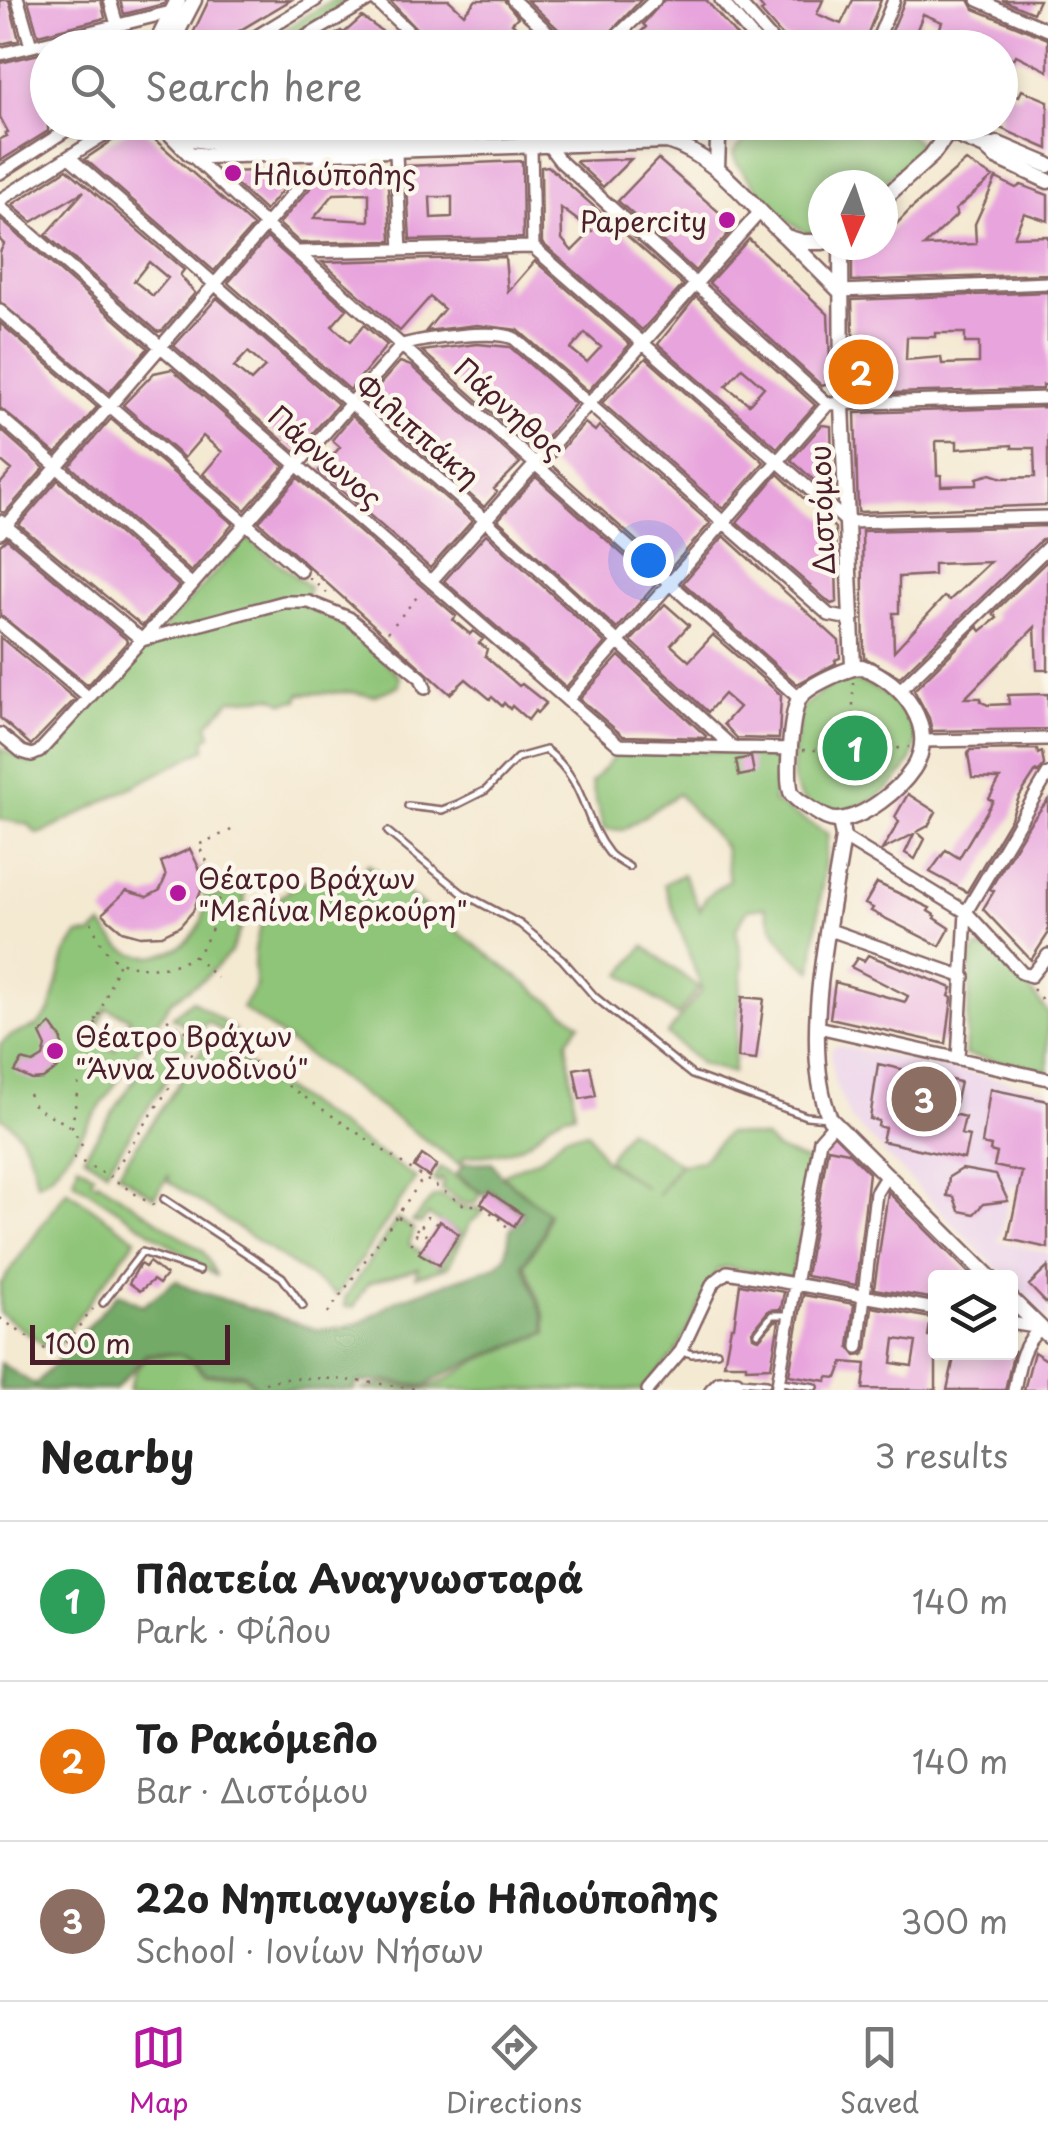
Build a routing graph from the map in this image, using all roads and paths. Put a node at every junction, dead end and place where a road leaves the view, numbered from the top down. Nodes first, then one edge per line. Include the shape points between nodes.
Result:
1 (18, 0) edge
2 (110, 0) edge
3 (194, 0) edge
4 (316, 0) edge
5 (372, 0) edge
6 (513, 0) edge
7 (629, 0) edge
8 (656, 0) edge
9 (720, 0) edge
10 (737, 0) edge
11 (894, 0) edge
12 (978, 0) edge
13 (174, 6) edge
14 (642, 12) junction
15 (117, 25) junction
16 (97, 30) edge
17 (163, 30) edge
18 (178, 30) edge
19 (267, 30) edge
20 (321, 30) edge
21 (406, 30) edge
22 (546, 30) edge
23 (623, 30) edge
24 (746, 30) edge
25 (763, 30) edge
26 (882, 30) edge
27 (1048, 30) edge
28 (30, 39) edge
29 (30, 46) edge
30 (0, 54) edge
31 (52, 140) edge
32 (96, 140) edge
33 (176, 140) edge
34 (192, 140) edge
35 (267, 140) edge
36 (378, 140) edge
37 (393, 140) edge
38 (466, 140) edge
39 (721, 140) edge
40 (943, 140) edge
41 (968, 140) edge
42 (538, 144) junction
43 (985, 147) junction
44 (328, 153) junction
45 (190, 154) junction
46 (69, 157) junction
47 (1048, 165) edge
48 (718, 169) junction
49 (0, 173) edge
50 (1048, 181) edge
51 (898, 185) edge
52 (0, 204) edge
53 (759, 213) junction
54 (267, 226) junction
55 (786, 236) junction
56 (808, 242) edge
57 (533, 247) junction
58 (401, 250) junction
59 (298, 252) junction
60 (841, 260) edge
61 (1048, 283) edge
62 (696, 284) junction
63 (215, 286) junction
64 (840, 290) junction
65 (0, 312) edge
66 (643, 344) junction
67 (402, 345) junction
68 (163, 346) junction
69 (1048, 398) edge
70 (350, 404) junction
71 (589, 404) junction
72 (835, 404) junction
73 (111, 407) junction
74 (0, 417) edge
75 (777, 462) junction
76 (536, 464) junction
77 (296, 465) junction
78 (58, 466) junction
79 (1048, 517) edge
80 (485, 520) junction
81 (846, 522) junction
82 (723, 523) junction
83 (246, 524) junction
84 (2, 526) edge
85 (1048, 547) edge
86 (301, 571) joint
87 (432, 580) junction
88 (670, 582) junction
89 (192, 585) junction
90 (327, 607) junction
91 (850, 619) junction
92 (0, 624) edge
93 (142, 640) junction
94 (380, 642) junction
95 (618, 642) junction
96 (854, 668) junction
97 (425, 688) dead end
98 (900, 690) junction
99 (89, 698) junction
100 (799, 698) junction
101 (567, 700) junction
102 (854, 720) junction
103 (0, 734) edge
104 (1048, 739) edge
105 (924, 741) junction
106 (730, 746) junction
107 (791, 749) junction
108 (828, 750) junction
109 (882, 750) junction
110 (1048, 774) edge
111 (408, 806) dead end
112 (840, 820) junction
113 (238, 828) dead end
114 (388, 832) dead end
115 (843, 838) junction
116 (630, 868) dead end
117 (966, 912) junction
118 (92, 922) dead end
119 (830, 930) junction
120 (1048, 955) edge
121 (194, 956) junction
122 (119, 962) junction
123 (1031, 976) junction
124 (964, 977) junction
125 (218, 978) dead end
126 (1048, 1007) edge
127 (167, 1020) dead end
128 (818, 1027) junction
129 (201, 1041) junction
130 (958, 1059) junction
131 (1048, 1080) edge
132 (28, 1094) dead end
133 (832, 1121) junction
134 (72, 1127) junction
135 (82, 1146) dead end
136 (73, 1157) dead end
137 (887, 1175) junction
138 (110, 1178) junction
139 (422, 1178) junction
140 (164, 1199) joint
141 (397, 1216) junction
142 (438, 1224) dead end
143 (503, 1229) dead end
144 (419, 1230) junction
145 (429, 1237) dead end
146 (421, 1250) dead end
147 (982, 1270) edge
148 (199, 1271) dead end
149 (794, 1284) junction
150 (865, 1297) junction
151 (103, 1303) joint
152 (1018, 1305) edge
153 (303, 1306) dead end
154 (928, 1308) edge
155 (328, 1314) dead end
156 (789, 1315) junction
157 (0, 1318) edge
158 (1018, 1324) edge
159 (1046, 1331) edge
160 (758, 1333) dead end
161 (858, 1347) dead end
162 (680, 1351) junction
163 (716, 1352) dead end
164 (737, 1381) joint
165 (774, 1385) edge
166 (814, 1387) dead end
167 (259, 1390) edge
168 (426, 1390) edge
169 (648, 1390) edge
170 (711, 1390) edge
171 (1014, 1390) edge

1 - 28 street
2 - 15 street
3 - 18 street
4 - 19 street
5 - 20 street
5 - 21 street
6 - 22 street
7 - 14 street
8 - 14 street
9 - 24 street
10 - 25 street
11 - 26 street
12 - 27 street
13 - 15 street
13 - 17 street
14 - 23 street
15 - 16 street
29 - 30 street
31 - 49 street
32 - 46 street
33 - 45 street
34 - 35 street
36 - 44 street
37 - 58 street
38 - 42 street
39 - 48 street
40 - 51 street
41 - 43 street
42 - 48 street via 667,141
42 - 57 street
42 - 62 street
43 - 47 street via 998,144
43 - 50 street
44 - 45 street
44 - 54 street
45 - 54 street, Πάρνηθος
46 - 52 street
46 - 63 street, Φιλιππάκη
48 - 53 street
52 - 68 street, Πάρνωνος
53 - 55 street
53 - 62 street
54 - 59 street, Πάρνηθος
54 - 63 street
55 - 56 street
55 - 64 street
57 - 58 street
57 - 66 street
58 - 59 street
59 - 67 street, Πάρνηθος
60 - 64 street, Διστόμου
61 - 64 street
62 - 66 street
62 - 72 street
63 - 68 street
63 - 70 street, Φιλιππάκη
64 - 72 street, Διστόμου
65 - 73 street
66 - 71 street
66 - 75 street
67 - 70 street
67 - 71 street via 508,335
67 - 76 street, Πάρνηθος
68 - 73 street
68 - 77 street, Πάρνωνος
69 - 72 street
70 - 77 street
70 - 80 street, Φιλιππάκη
71 - 76 street
71 - 82 street
72 - 75 street
72 - 81 street, Διστόμου
73 - 78 street
73 - 83 street
74 - 78 street
75 - 81 street
75 - 82 street
76 - 80 street
76 - 88 street, Πάρνηθος
77 - 83 street
77 - 87 street, Πάρνωνος
78 - 84 street
78 - 89 street
79 - 81 street
80 - 87 street
80 - 95 street, Φιλιππάκη
81 - 91 street, Διστόμου
82 - 88 street
82 - 91 street via 830,614
83 - 86 street
83 - 89 street
84 - 93 street
85 - 98 street
86 - 90 path via 334,598
87 - 94 path
87 - 101 street, Πάρνωνος
88 - 95 street
88 - 100 street, Πάρνηθος
89 - 93 street
90 - 93 street via 284,602
90 - 94 street
91 - 96 street, Διστόμου
92 - 99 street
93 - 99 street
94 - 97 street
95 - 101 street
95 - 106 street, Φιλιππάκη
96 - 98 street via 868,669
96 - 100 street
96 - 102 path
98 - 105 street
99 - 103 street via 40,752 22,752
100 - 107 street
101 - 106 street, Πάρνωνος via 619,745
102 - 108 path via 834,728
102 - 109 path via 874,730
104 - 105 street
105 - 109 path
105 - 112 street via 907,778 872,806
106 - 107 street
107 - 108 path
107 - 112 street via 793,795
108 - 109 path
110 - 117 street
111 - 116 lane via 442,810 458,804 486,790 517,758 546,750 574,778 610,855
112 - 115 street
113 - 121 path via 198,846 216,882 219,906
114 - 133 lane via 462,893 520,924 595,997 692,1075
115 - 117 street
115 - 119 street
117 - 123 street
117 - 124 street
118 - 122 path
119 - 124 street
119 - 128 street
120 - 123 street
121 - 122 path via 151,968
121 - 125 path
122 - 134 path via 79,1080
123 - 126 path via 1033,991
124 - 130 street
127 - 129 path
128 - 130 street
128 - 133 street via 819,1084
129 - 138 path
129 - 139 path via 207,1031
130 - 131 street
132 - 134 path via 35,1107
133 - 137 street
133 - 149 street via 820,1140
134 - 135 path
136 - 138 path
137 - 147 street
137 - 150 street via 876,1193
138 - 140 path via 152,1205
139 - 141 path
139 - 143 path via 464,1205 480,1205 507,1224
140 - 153 lane via 282,1277
141 - 144 path
141 - 155 path
142 - 144 path via 427,1218
144 - 145 path
144 - 146 path via 411,1243
148 - 151 lane via 142,1252
149 - 150 street
149 - 156 street
149 - 162 street via 721,1275
150 - 154 street
150 - 161 street
151 - 157 path via 55,1356
152 - 159 street
156 - 160 lane via 772,1314
156 - 165 street
158 - 159 street
159 - 171 street via 1030,1338 1022,1352
162 - 163 lane
162 - 169 street
164 - 165 lane
164 - 170 street
165 - 166 lane
167 - 168 path via 270,1380

